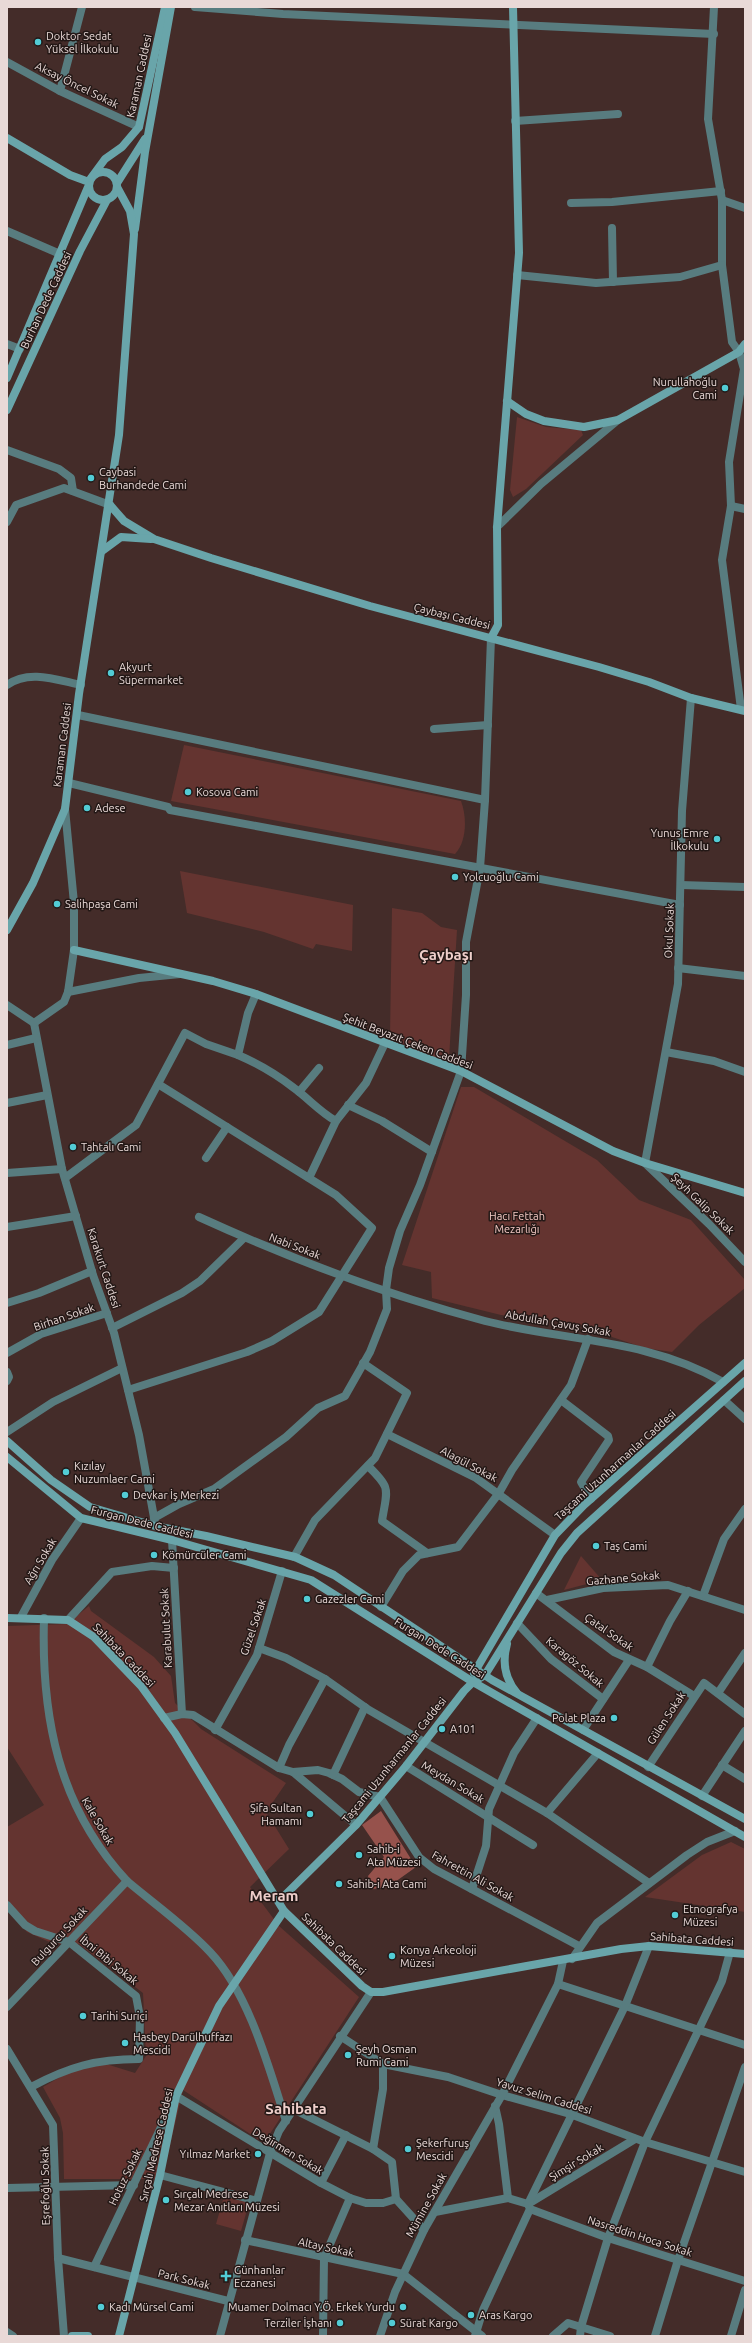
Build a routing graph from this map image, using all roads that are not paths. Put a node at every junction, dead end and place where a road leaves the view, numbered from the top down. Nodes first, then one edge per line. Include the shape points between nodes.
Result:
1 (82, 7) edge
2 (165, 7) edge
3 (171, 7) edge
4 (195, 7) edge
5 (513, 7) edge
6 (714, 7) edge
7 (283, 10) edge
8 (514, 24) junction
9 (714, 34) junction
10 (7, 62) edge
11 (60, 91) junction
12 (618, 114) dead end
13 (515, 120) junction
14 (139, 127) junction
15 (150, 129) junction
16 (7, 138) edge
17 (90, 182) junction
18 (117, 185) junction
19 (720, 191) junction
20 (107, 200) junction
21 (722, 200) junction
22 (571, 203) dead end
23 (745, 208) edge
24 (612, 228) dead end
25 (7, 232) edge
26 (134, 234) junction
27 (60, 254) junction
28 (722, 265) junction
29 (517, 275) junction
30 (613, 282) junction
31 (7, 344) edge
32 (743, 347) edge
33 (20, 349) junction
34 (7, 378) edge
35 (507, 401) junction
36 (7, 410) edge
37 (618, 420) junction
38 (7, 450) edge
39 (74, 491) junction
40 (110, 505) junction
41 (731, 506) junction
42 (745, 509) edge
43 (7, 522) edge
44 (497, 527) junction
45 (154, 539) junction
46 (102, 551) junction
47 (492, 638) junction
48 (7, 685) edge
49 (81, 685) junction
50 (691, 698) junction
51 (743, 710) edge
52 (78, 715) junction
53 (488, 725) junction
54 (434, 729) dead end
55 (69, 783) junction
56 (485, 800) junction
57 (65, 808) junction
58 (480, 868) junction
59 (681, 884) junction
60 (745, 887) edge
61 (680, 905) junction
62 (7, 930) edge
63 (74, 950) junction
64 (678, 968) junction
65 (183, 974) junction
66 (745, 976) edge
67 (68, 992) junction
68 (256, 994) junction
69 (7, 1005) edge
70 (34, 1024) junction
71 (36, 1038) junction
72 (386, 1043) junction
73 (7, 1045) edge
74 (666, 1052) junction
75 (238, 1055) junction
76 (320, 1068) dead end
77 (461, 1071) junction
78 (745, 1072) edge
79 (158, 1084) junction
80 (299, 1092) junction
81 (47, 1095) junction
82 (7, 1104) edge
83 (348, 1105) junction
84 (336, 1122) junction
85 (227, 1127) junction
86 (432, 1152) junction
87 (206, 1158) dead end
88 (644, 1163) junction
89 (62, 1169) junction
90 (7, 1173) edge
91 (65, 1178) junction
92 (309, 1178) junction
93 (745, 1193) edge
94 (76, 1216) junction
95 (199, 1217) dead end
96 (7, 1227) edge
97 (244, 1238) junction
98 (745, 1262) edge
99 (92, 1271) junction
100 (342, 1275) junction
101 (386, 1290) junction
102 (7, 1303) edge
103 (107, 1313) junction
104 (112, 1328) junction
105 (588, 1339) junction
106 (7, 1353) edge
107 (363, 1363) junction
108 (745, 1363) edge
109 (122, 1368) junction
110 (7, 1372) edge
111 (7, 1380) edge
112 (745, 1381) edge
113 (723, 1382) junction
114 (128, 1390) junction
115 (560, 1400) junction
116 (724, 1400) junction
117 (745, 1419) edge
118 (7, 1432) edge
119 (386, 1434) junction
120 (7, 1441) edge
121 (7, 1457) edge
122 (368, 1466) junction
123 (499, 1493) junction
124 (591, 1499) junction
125 (745, 1509) edge
126 (81, 1518) junction
127 (155, 1522) junction
128 (555, 1535) junction
129 (172, 1540) junction
130 (427, 1554) junction
131 (294, 1557) junction
132 (174, 1568) junction
133 (282, 1571) junction
134 (688, 1591) junction
135 (536, 1593) junction
136 (703, 1596) junction
137 (547, 1600) junction
138 (381, 1607) junction
139 (745, 1610) edge
140 (21, 1617) junction
141 (7, 1618) edge
142 (44, 1618) junction
143 (68, 1620) junction
144 (517, 1624) junction
145 (508, 1638) junction
146 (259, 1648) junction
147 (745, 1653) edge
148 (629, 1660) junction
149 (647, 1667) junction
150 (475, 1669) junction
151 (484, 1675) junction
152 (325, 1679) junction
153 (473, 1682) junction
154 (718, 1693) junction
155 (519, 1695) junction
156 (694, 1696) junction
157 (603, 1699) junction
158 (365, 1707) junction
159 (182, 1714) junction
160 (745, 1714) edge
161 (164, 1718) junction
162 (536, 1718) junction
163 (215, 1730) junction
164 (583, 1730) junction
165 (745, 1731) edge
166 (425, 1741) junction
167 (598, 1753) junction
168 (722, 1765) junction
169 (406, 1766) junction
170 (648, 1767) junction
171 (279, 1768) junction
172 (294, 1772) junction
173 (334, 1775) junction
174 (745, 1779) edge
175 (499, 1785) junction
176 (702, 1796) junction
177 (380, 1797) junction
178 (547, 1813) junction
179 (488, 1816) junction
180 (745, 1819) edge
181 (356, 1825) junction
182 (735, 1832) junction
183 (745, 1837) edge
184 (533, 1845) dead end
185 (127, 1881) junction
186 (648, 1883) junction
187 (472, 1889) junction
188 (279, 1901) junction
189 (7, 1905) edge
190 (284, 1911) junction
191 (69, 1942) junction
192 (579, 1946) junction
193 (649, 1946) junction
194 (730, 1952) junction
195 (745, 1954) edge
196 (572, 1959) junction
197 (563, 1961) junction
198 (558, 1984) junction
199 (233, 1985) junction
200 (371, 1992) junction
201 (625, 2006) junction
202 (7, 2007) edge
203 (699, 2030) junction
204 (340, 2036) junction
205 (745, 2045) edge
206 (7, 2049) edge
207 (383, 2064) junction
208 (745, 2067) edge
209 (31, 2087) junction
210 (502, 2095) junction
211 (176, 2096) junction
212 (495, 2106) junction
213 (293, 2109) junction
214 (570, 2114) junction
215 (286, 2121) junction
216 (346, 2135) junction
217 (635, 2138) junction
218 (645, 2142) junction
219 (373, 2149) junction
220 (270, 2152) junction
221 (712, 2163) junction
222 (745, 2172) edge
223 (160, 2174) junction
224 (321, 2183) junction
225 (134, 2185) junction
226 (8, 2187) edge
227 (56, 2188) junction
228 (350, 2198) junction
229 (508, 2198) junction
230 (396, 2200) junction
231 (257, 2201) junction
232 (529, 2206) junction
233 (435, 2212) junction
234 (424, 2230) junction
235 (608, 2238) junction
236 (245, 2240) junction
237 (58, 2258) junction
238 (324, 2258) junction
239 (678, 2260) junction
240 (94, 2267) junction
241 (403, 2274) junction
242 (136, 2278) junction
243 (745, 2281) edge
244 (745, 2290) edge
245 (228, 2301) junction
246 (581, 2327) junction
247 (7, 2332) edge
248 (478, 2335) edge
249 (13, 2336) edge
250 (64, 2336) edge
251 (72, 2336) edge
252 (88, 2336) edge
253 (119, 2336) edge
254 (220, 2336) edge
255 (323, 2336) edge
256 (380, 2336) edge
257 (553, 2336) edge
258 (580, 2336) edge
259 (610, 2336) edge
260 (655, 2336) edge
261 (731, 2336) edge

1 - 11 street
2 - 14 street, Karaman Caddesi
3 - 15 street, Karaman Caddesi
4 - 7 street
5 - 8 street
6 - 9 street
7 - 8 street
8 - 9 street
8 - 13 street
9 - 19 street via 708,119
10 - 11 street, Aksay Öncel Sokak
11 - 14 street, Aksay Öncel Sokak
12 - 13 street
13 - 29 street via 519,253
14 - 17 street, Karaman Caddesi via 122,147 105,159
15 - 18 street, Karaman Caddesi
15 - 26 street, Karaman Caddesi
16 - 17 street via 70,175
17 - 18 street via 99,172 104,172 112,176
17 - 20 street via 95,198
17 - 27 street, Burhan Dede Caddesi
18 - 20 street via 114,195
18 - 26 street via 130,211
19 - 21 street
19 - 22 street via 612,202
20 - 36 street, Burhan Dede Caddesi via 80,252
21 - 23 street
21 - 28 street
24 - 30 street
25 - 27 street
26 - 40 street, Karaman Caddesi via 119,435
27 - 33 street, Burhan Dede Caddesi
28 - 30 street via 680,277
28 - 32 street via 732,342
29 - 30 street via 596,283
29 - 35 street
31 - 33 street
32 - 37 street
32 - 41 street via 744,369 729,462
33 - 34 street, Burhan Dede Caddesi
35 - 37 street via 526,414 544,421 584,427
35 - 44 street
37 - 44 street via 541,484
38 - 39 street via 58,469 71,478
39 - 40 street
39 - 43 street via 64,488 16,505
40 - 45 street via 124,521
40 - 46 street, Karaman Caddesi
41 - 42 street
41 - 51 street via 722,560
44 - 47 street via 498,625
45 - 46 street via 122,537
45 - 47 street, Çaybaşı Caddesi via 370,606
46 - 49 street, Karaman Caddesi
47 - 50 street, Çaybaşı Caddesi via 599,666
47 - 53 street
48 - 49 street via 13,681 36,676
49 - 52 street, Karaman Caddesi
50 - 51 street, Çaybaşı Caddesi
50 - 59 street, Okul Sokak via 682,810
52 - 55 street, Karaman Caddesi
52 - 56 street
53 - 54 street
53 - 56 street
55 - 57 street, Karaman Caddesi
55 - 58 street via 168,807 170,810
56 - 58 street
57 - 62 street, Karaman Caddesi via 33,883
57 - 63 street via 74,903
58 - 61 street
58 - 77 street via 466,942 466,995
59 - 60 street
59 - 61 street, Okul Sokak
61 - 64 street, Okul Sokak
63 - 65 street, Şehit Beyazıt Çeken Caddesi
63 - 67 street
64 - 66 street
64 - 74 street, Okul Sokak via 678,984
65 - 67 street via 139,978
65 - 68 street, Şehit Beyazıt Çeken Caddesi
67 - 70 street via 64,1002
68 - 72 street, Şehit Beyazıt Çeken Caddesi
68 - 75 street via 248,1013
69 - 70 street
70 - 71 street, Karakurt Caddesi
71 - 73 street
71 - 81 street, Karakurt Caddesi
72 - 77 street, Şehit Beyazıt Çeken Caddesi
72 - 83 street via 366,1083
74 - 78 street via 714,1061
74 - 88 street, Okul Sokak
75 - 79 street via 206,1044 185,1033
75 - 80 street via 265,1067
76 - 80 street
77 - 86 street
77 - 88 street, Şehit Beyazıt Çeken Caddesi via 613,1151
79 - 85 street
79 - 91 street via 136,1125
80 - 84 street via 324,1115
81 - 82 street
81 - 89 street, Karakurt Caddesi
83 - 84 street
83 - 86 street via 382,1121
84 - 92 street
85 - 87 street
85 - 92 street
86 - 101 street via 400,1231 389,1268
88 - 93 street, Şehit Beyazıt Çeken Caddesi
88 - 98 street, Şeyh Galip Sokak
89 - 90 street
89 - 91 street, Karakurt Caddesi
91 - 94 street, Karakurt Caddesi
92 - 100 street via 336,1195 372,1228
94 - 96 street
94 - 99 street, Karakurt Caddesi
95 - 97 street, Nabi Sokak
97 - 100 street, Nabi Sokak
97 - 104 street via 200,1281 182,1294
99 - 102 street
99 - 103 street, Karakurt Caddesi
100 - 101 street, Nabi Sokak
100 - 114 street via 319,1312 272,1341 247,1352
101 - 105 street, Abdullah Çavuş Sokak via 486,1321
101 - 107 street via 387,1309
103 - 104 street, Karakurt Caddesi
103 - 106 street, Birhan Sokak via 42,1334
104 - 109 street, Karakurt Caddesi
105 - 113 street, Abdullah Çavuş Sokak via 652,1352 699,1368
105 - 115 street via 571,1385
107 - 119 street via 407,1393
107 - 127 street via 344,1396 318,1408 286,1437 214,1489 180,1504
108 - 113 street, Taşcami Uzunharmanlar Caddesi
109 - 114 street, Karakurt Caddesi
109 - 118 street via 53,1402
110 - 111 street
112 - 116 street, Taşcami Uzunharmanlar Caddesi
113 - 124 street, Taşcami Uzunharmanlar Caddesi
114 - 127 street, Karakurt Caddesi
115 - 123 street
115 - 124 street via 608,1436 608,1440 581,1482
116 - 117 street
116 - 135 street, Taşcami Uzunharmanlar Caddesi via 588,1521 561,1553
119 - 122 street
119 - 123 street, Alagül Sokak via 476,1478
120 - 127 street, Furgan Dede Caddesi via 51,1480 90,1506
121 - 126 street, Furgan Dede Caddesi
122 - 130 street via 384,1482 387,1490 382,1521
122 - 131 street via 315,1520
123 - 128 street, Alagül Sokak
123 - 130 street via 458,1547
124 - 128 street, Taşcami Uzunharmanlar Caddesi
125 - 136 street via 724,1539
126 - 129 street, Furgan Dede Caddesi
126 - 140 street, Ağrı Sokak via 52,1560
127 - 131 street, Furgan Dede Caddesi
128 - 150 street, Taşcami Uzunharmanlar Caddesi
129 - 132 street, Karabulut Sokak
129 - 133 street, Furgan Dede Caddesi
130 - 138 street via 419,1555 403,1571
131 - 138 street, Furgan Dede Caddesi via 334,1575
132 - 143 street via 152,1566 112,1572
132 - 159 street, Karabulut Sokak
133 - 146 street, Güzel Sokak
133 - 153 street, Furgan Dede Caddesi via 311,1580
134 - 136 street, Gazhane Sokak
134 - 137 street, Gazhane Sokak via 668,1585 615,1587
134 - 149 street
135 - 137 street, Çatal Sokak
135 - 144 street, Taşcami Uzunharmanlar Caddesi
136 - 139 street, Gazhane Sokak
137 - 148 street, Çatal Sokak via 601,1643
138 - 150 street, Furgan Dede Caddesi
140 - 141 street, Sahibata Caddesi
140 - 142 street, Sahibata Caddesi
142 - 143 street, Sahibata Caddesi
142 - 185 street, Kale Sokak via 45,1685 59,1763 71,1795 89,1830
143 - 161 street, Sahibata Caddesi via 94,1637 141,1686
144 - 145 street, Taşcami Uzunharmanlar Caddesi
144 - 157 street, Karagöz Sokak via 552,1658
145 - 151 street, Taşcami Uzunharmanlar Caddesi
145 - 155 street via 504,1654 505,1670
146 - 152 street via 286,1658
146 - 163 street, Güzel Sokak
147 - 154 street
148 - 149 street, Çatal Sokak
148 - 157 street
149 - 156 street, Çatal Sokak
150 - 151 street, Furgan Dede Caddesi
150 - 153 street, Taşcami Uzunharmanlar Caddesi
151 - 153 street, Taşcami Uzunharmanlar Caddesi
151 - 155 street, Furgan Dede Caddesi
152 - 158 street
152 - 171 street
153 - 162 street, Furgan Dede Caddesi
153 - 166 street, Taşcami Uzunharmanlar Caddesi
154 - 156 street, Gülen Sokak via 704,1683
154 - 160 street
155 - 164 street, Furgan Dede Caddesi
156 - 170 street, Gülen Sokak
157 - 164 street
158 - 166 street
158 - 173 street
159 - 161 street
159 - 163 street via 192,1715
161 - 188 street, Sahibata Caddesi
162 - 167 street, Furgan Dede Caddesi
162 - 175 street via 514,1753
163 - 171 street
164 - 170 street, Furgan Dede Caddesi
165 - 168 street
166 - 169 street, Taşcami Uzunharmanlar Caddesi
166 - 175 street
167 - 178 street
167 - 182 street, Furgan Dede Caddesi
168 - 174 street
168 - 176 street
169 - 177 street, Taşcami Uzunharmanlar Caddesi
169 - 179 street, Meydan Sokak via 438,1788
170 - 176 street, Furgan Dede Caddesi
171 - 172 street
172 - 173 street via 318,1770
172 - 181 street
173 - 177 street via 359,1792
175 - 178 street
175 - 179 street
176 - 180 street, Furgan Dede Caddesi
177 - 181 street, Taşcami Uzunharmanlar Caddesi
177 - 187 street, Fahrettin Ali Sokak via 419,1857 434,1869
178 - 186 street
179 - 184 street, Meydan Sokak
179 - 187 street via 486,1846
181 - 188 street, Taşcami Uzunharmanlar Caddesi
182 - 183 street, Furgan Dede Caddesi
182 - 186 street via 707,1842
185 - 191 street, Bulgurcu Sokak
185 - 199 street, Kale Sokak via 211,1953
186 - 192 street via 597,1923
187 - 192 street, Fahrettin Ali Sokak
188 - 190 street, Sahibata Caddesi
189 - 191 street via 25,1925 35,1931
190 - 199 street, Sırçalı Medrese Caddesi
190 - 200 street, Sahibata Caddesi
191 - 202 street, Bulgurcu Sokak
191 - 209 street, İbni Bibi Sokak via 136,1996 140,2017 139,2059 80,2065
192 - 196 street
193 - 194 street, Sahibata Caddesi
193 - 196 street, Sahibata Caddesi
193 - 201 street
194 - 195 street, Sahibata Caddesi
194 - 203 street via 722,1981
196 - 197 street, Sahibata Caddesi
197 - 198 street, Mümine Sokak
197 - 200 street, Sahibata Caddesi
198 - 201 street
198 - 210 street, Mümine Sokak
199 - 211 street, Sırçalı Medrese Caddesi via 219,2006
199 - 215 street, Kale Sokak via 260,2043
200 - 204 street
201 - 203 street
201 - 214 street
203 - 205 street
203 - 218 street
204 - 207 street, Yavuz Selim Caddesi
204 - 213 street
206 - 209 street, Eşrefoğlu Sokak
207 - 210 street, Yavuz Selim Caddesi via 448,2076
207 - 219 street via 383,2089
208 - 221 street
209 - 227 street, Eşrefoğlu Sokak via 53,2125
210 - 212 street, Mümine Sokak
210 - 214 street, Yavuz Selim Caddesi
211 - 220 street, Değirmen Sokak
211 - 223 street, Sırçalı Medrese Caddesi
211 - 225 street, Hotuz Sokak
212 - 229 street
212 - 233 street, Mümine Sokak
213 - 215 street
213 - 216 street
214 - 217 street, Yavuz Selim Caddesi
214 - 232 street
215 - 220 street
216 - 219 street
216 - 224 street
217 - 218 street, Yavuz Selim Caddesi
217 - 232 street, Şimşir Sokak
218 - 221 street, Yavuz Selim Caddesi
218 - 235 street
219 - 230 street via 392,2162
220 - 224 street, Değirmen Sokak
220 - 231 street
221 - 222 street, Yavuz Selim Caddesi
221 - 239 street
223 - 231 street
223 - 242 street, Sırçalı Medrese Caddesi
224 - 228 street, Değirmen Sokak
225 - 227 street
225 - 240 street, Hotuz Sokak
226 - 227 street
227 - 237 street, Eşrefoğlu Sokak
228 - 230 street, Değirmen Sokak via 366,2203
228 - 238 street
229 - 232 street, Nasreddin Hoca Sokak
229 - 233 street
230 - 234 street
231 - 236 street
232 - 235 street, Nasreddin Hoca Sokak
232 - 248 street via 483,2310
233 - 234 street, Mümine Sokak
234 - 241 street, Mümine Sokak
235 - 239 street, Nasreddin Hoca Sokak
235 - 246 street
236 - 238 street, Altay Sokak
236 - 245 street
237 - 240 street, Park Sokak
237 - 250 street, Eşrefoğlu Sokak
238 - 241 street, Altay Sokak
238 - 255 street
239 - 243 street, Nasreddin Hoca Sokak
239 - 260 street
240 - 242 street, Park Sokak
241 - 248 street
241 - 256 street, Mümine Sokak
242 - 245 street, Park Sokak
242 - 253 street, Sırçalı Medrese Caddesi
244 - 261 street
245 - 254 street
246 - 257 street via 568,2322
246 - 258 street
246 - 259 street
247 - 249 street
251 - 252 street

